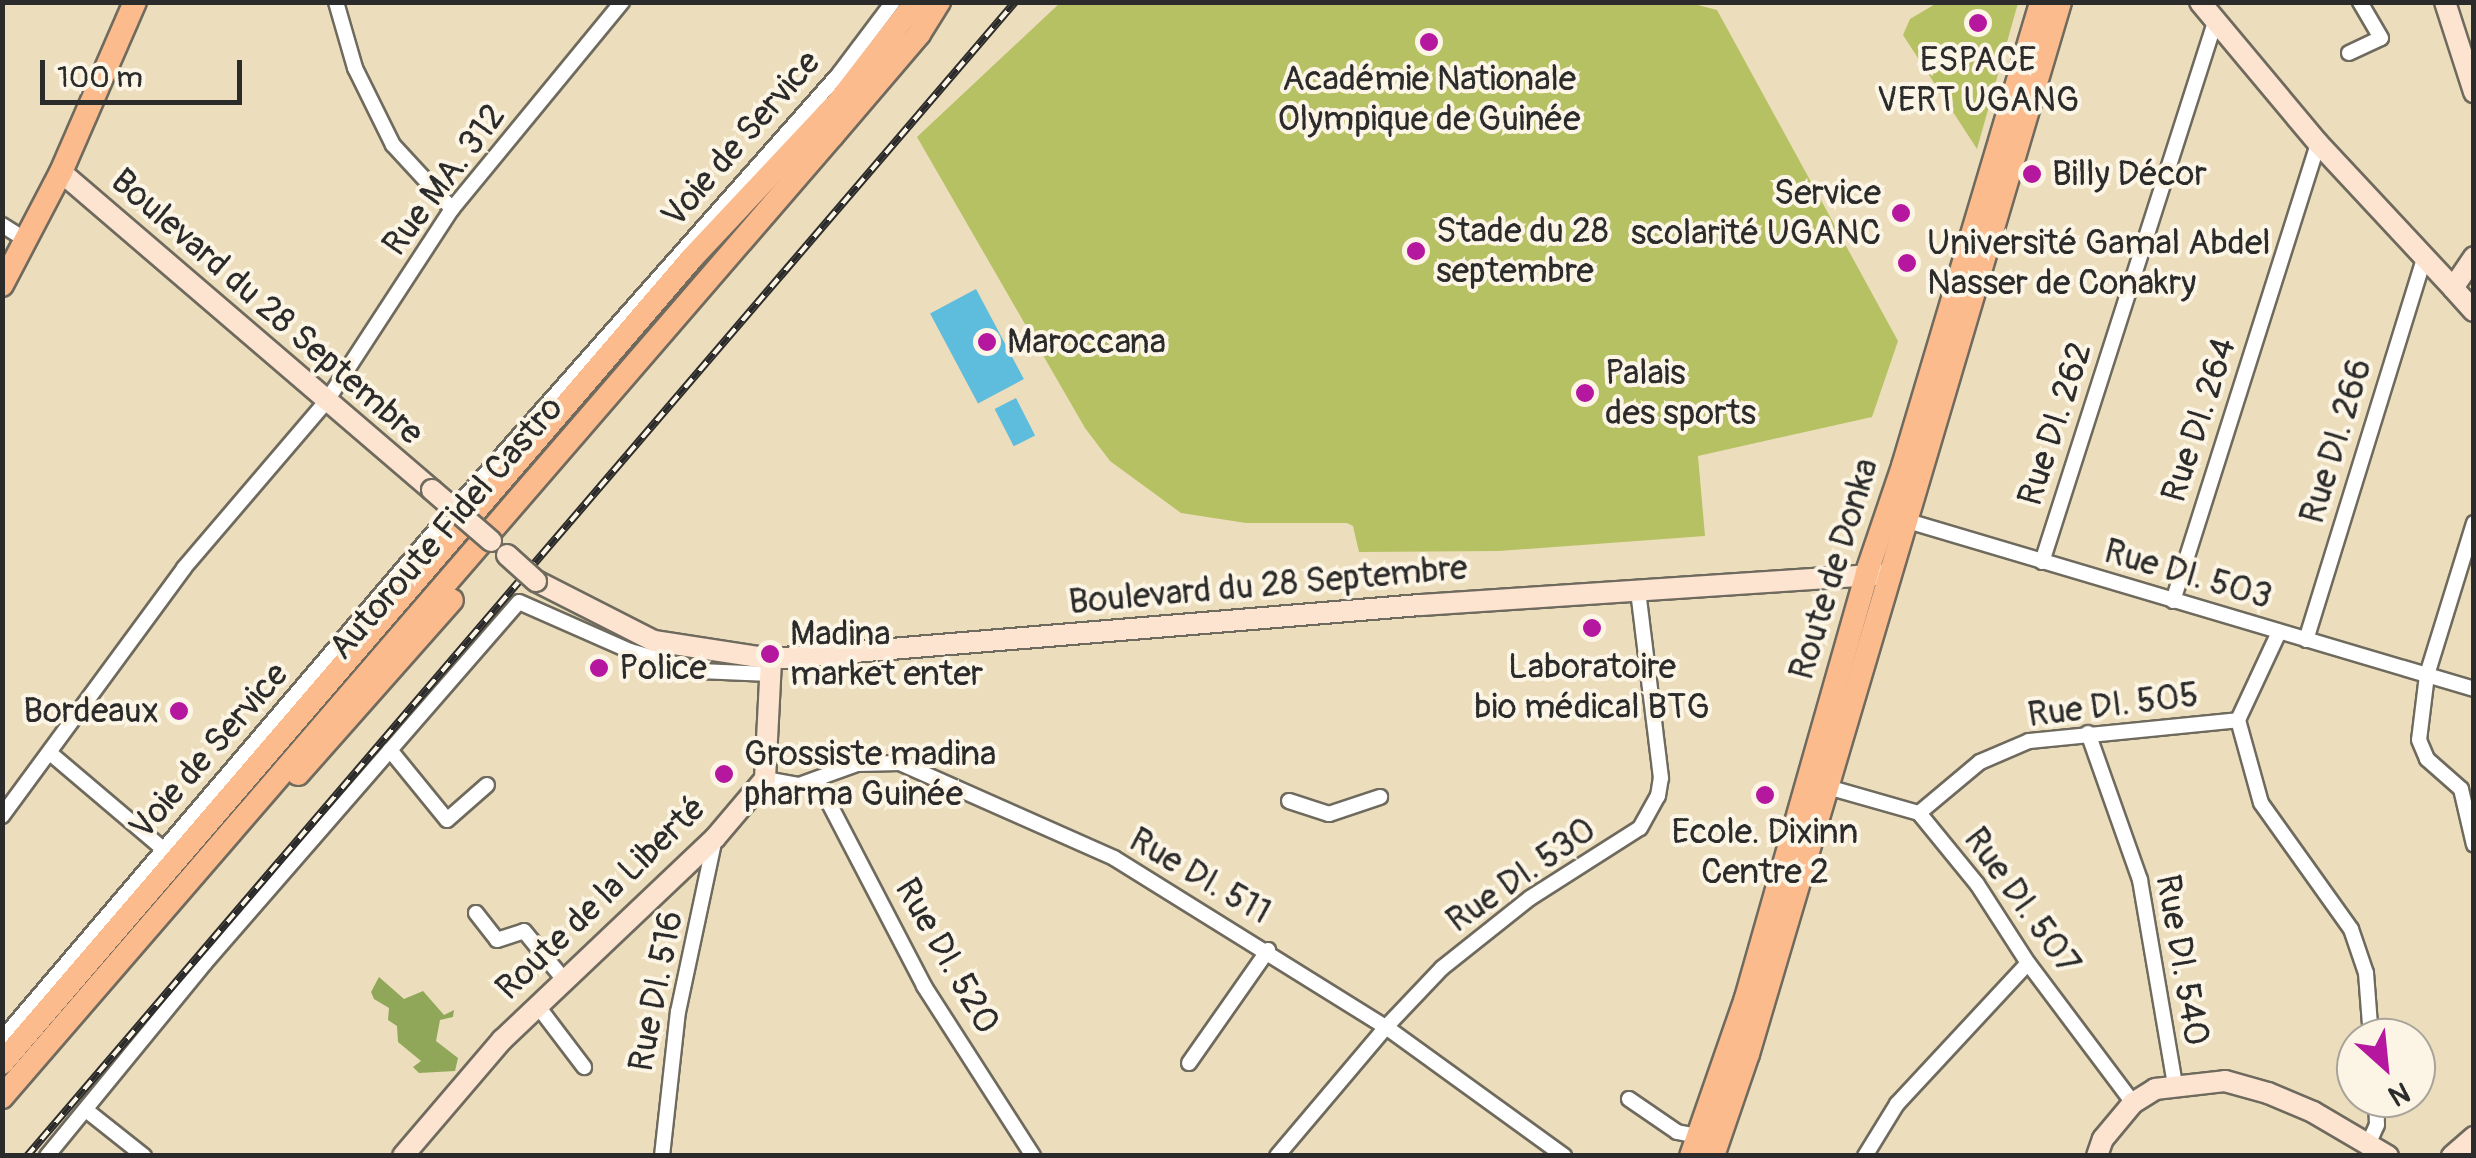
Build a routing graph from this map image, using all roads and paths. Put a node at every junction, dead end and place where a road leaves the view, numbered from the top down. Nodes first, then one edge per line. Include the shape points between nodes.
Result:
1 (135, 2) edge
2 (336, 2) edge
3 (622, 2) edge
4 (892, 2) edge
5 (916, 2) edge
6 (939, 2) edge
7 (2041, 2) edge
8 (2060, 2) edge
9 (2200, 2) edge
10 (2360, 2) edge
11 (2445, 2) edge
12 (2216, 19) junction
13 (919, 34) junction
14 (2348, 54) dead end
15 (2474, 92) edge
16 (2318, 143) junction
17 (60, 172) junction
18 (452, 209) junction
19 (2, 225) edge
20 (28, 241) junction
21 (2474, 257) edge
22 (2424, 259) junction
23 (2, 285) edge
24 (2453, 288) junction
25 (2474, 311) edge
26 (326, 402) junction
27 (1895, 517) junction
28 (2474, 524) edge
29 (498, 548) junction
30 (2042, 562) junction
31 (1877, 573) junction
32 (1638, 591) junction
33 (2173, 601) junction
34 (2279, 632) junction
35 (2306, 640) junction
36 (771, 666) junction
37 (2427, 676) junction
38 (2474, 689) edge
39 (2238, 720) junction
40 (2088, 733) junction
41 (390, 750) junction
42 (50, 753) junction
43 (766, 780) junction
44 (818, 782) junction
45 (487, 785) dead end
46 (1824, 786) junction
47 (1380, 798) dead end
48 (1289, 800) dead end
49 (1919, 813) junction
50 (2, 816) edge
51 (715, 838) junction
52 (2474, 846) edge
53 (164, 849) junction
54 (188, 882) junction
55 (476, 913) dead end
56 (1268, 950) junction
57 (2028, 962) junction
58 (565, 980) junction
59 (537, 1005) junction
60 (2369, 1018) edge
61 (1386, 1027) junction
62 (2, 1040) edge
63 (2, 1063) edge
64 (1189, 1063) dead end
65 (584, 1067) dead end
66 (2175, 1084) junction
67 (2, 1096) edge
68 (1629, 1099) dead end
69 (2133, 1103) junction
70 (86, 1110) junction
71 (2377, 1118) edge
72 (2474, 1137) edge
73 (1694, 1146) edge
74 (2367, 1147) junction
75 (409, 1153) edge
76 (46, 1156) edge
77 (144, 1156) edge
78 (662, 1156) edge
79 (1033, 1156) edge
80 (1278, 1156) edge
81 (1564, 1156) edge
82 (1713, 1156) edge
83 (1865, 1156) edge
84 (2096, 1156) edge
85 (2388, 1156) edge
86 (2452, 1156) edge

1 - 17 main road
2 - 18 street via 355,68 393,145
3 - 18 street, Rue MA. 312
4 - 53 street, Voie de Service via 838,75
5 - 63 main road, Autoroute Fidel Castro via 840,99 691,258
6 - 13 main road, Autoroute Fidel Castro
7 - 27 main road, Route de Donka
8 - 27 main road, Route de Donka
9 - 12 main road
10 - 14 street via 2381,38
11 - 15 main road
12 - 16 main road
12 - 30 street, Rue DI. 262
13 - 29 main road via 819,167
13 - 54 main road, Autoroute Fidel Castro
16 - 22 main road
16 - 33 street, Rue DI. 264
17 - 20 main road
17 - 26 main road, Boulevard du 28 Septembre
18 - 26 street, Rue MA. 312
19 - 20 street
20 - 23 main road
21 - 24 main road
22 - 24 main road
22 - 35 street, Rue DI. 266
24 - 25 main road
26 - 29 main road, Boulevard du 28 Septembre, bridge
26 - 42 street, Rue MA. 312 via 184,568
27 - 30 street, Rue DI. 503
27 - 31 main road, Route de Donka
28 - 37 street
29 - 36 main road, Boulevard du 28 Septembre, bridge via 536,581 654,640
29 - 54 main road via 327,746
30 - 33 street, Rue DI. 503
31 - 32 main road, Boulevard du 28 Septembre
31 - 46 main road, Route de Donka
31 - 73 main road, Route de Donka
32 - 36 main road, Boulevard du 28 Septembre
32 - 61 street, Rue DI. 530 via 1661,778 1651,811 1640,828 1530,898 1442,968
33 - 34 street, Rue DI. 503
34 - 35 street, Rue DI. 503
34 - 39 street, Rue DI. 505
35 - 37 street, Rue DI. 503
36 - 41 street via 699,671 519,602
36 - 43 main road
37 - 38 street, Rue DI. 503
37 - 52 street via 2419,740 2427,759 2461,789
39 - 40 street, Rue DI. 505
39 - 60 street via 2261,803 2351,929 2366,972
40 - 49 street, Rue DI. 505 via 2029,741 1980,762
40 - 66 street, Rue DI. 540 via 2140,880
41 - 45 street via 447,820
41 - 70 street
42 - 50 street, Rue MA. 312
42 - 53 street
43 - 44 street, Rue DI. 511
43 - 51 main road, Route de la Liberté
44 - 56 street, Rue DI. 511 via 857,764 900,764 1114,858
44 - 79 street, Rue DI. 520 via 924,986
46 - 49 street, Rue DI. 507
46 - 82 main road, Route de Donka
47 - 48 street via 1328,814
49 - 57 street, Rue DI. 507
51 - 58 main road, Route de la Liberté
51 - 78 street, Rue DI. 516 via 678,1012
53 - 62 street, Voie de Service
54 - 67 main road, Autoroute Fidel Castro
55 - 58 street via 497,940 524,931
56 - 61 street, Rue DI. 511
56 - 64 street
57 - 69 street, Rue DI. 507
57 - 83 street via 1897,1104
58 - 59 main road, Route de la Liberté
59 - 65 street
59 - 75 main road, Route de la Liberté via 460,1086
61 - 80 street, Rue DI. 530
61 - 81 street, Rue DI. 511
66 - 69 main road
66 - 74 main road via 2225,1081 2268,1093
68 - 73 street
69 - 84 main road
70 - 76 street
70 - 77 street
71 - 74 street
72 - 86 main road
74 - 85 main road

